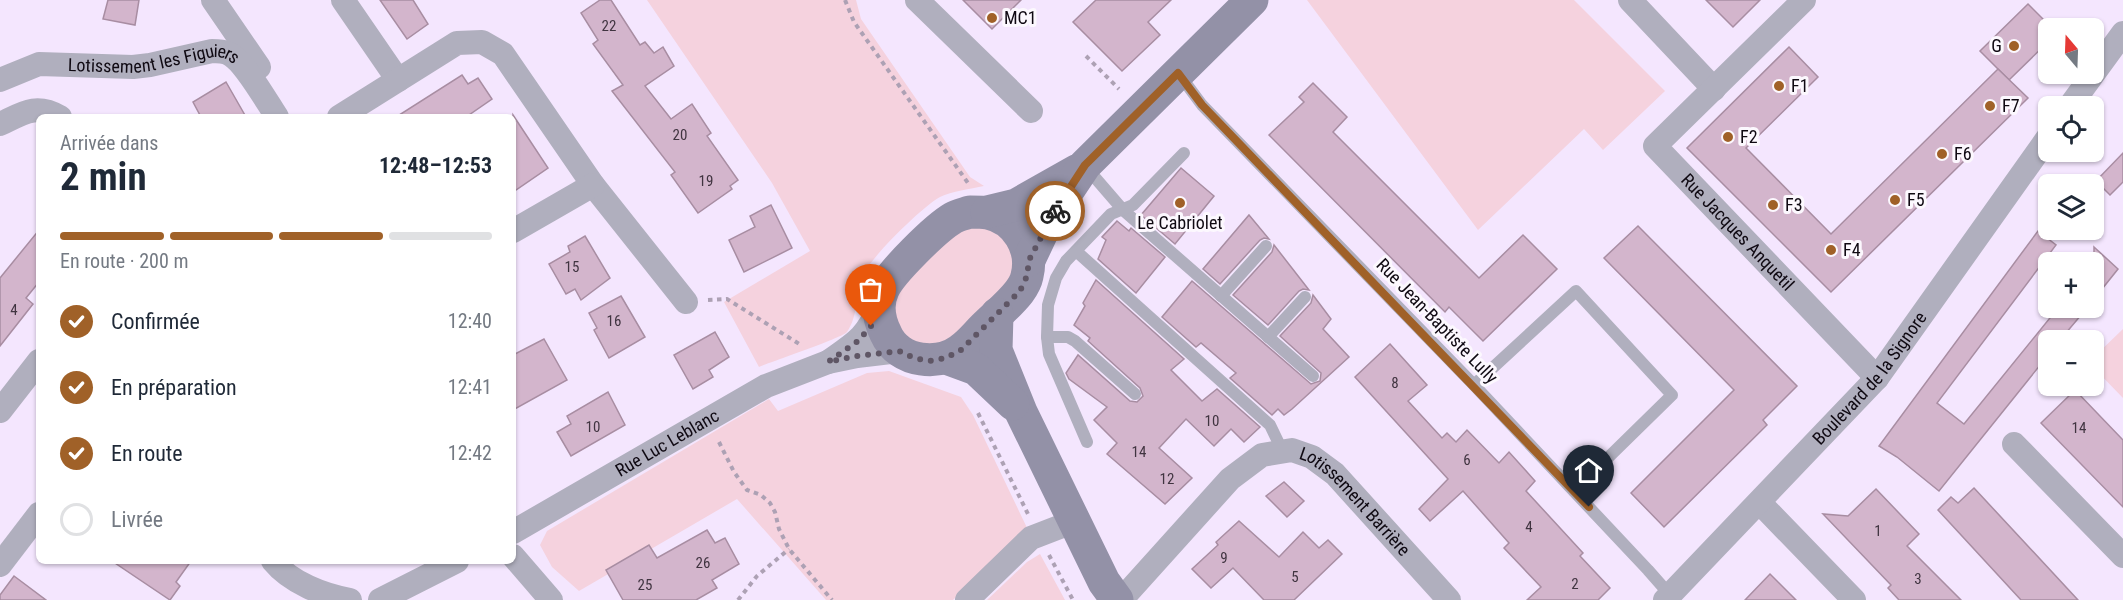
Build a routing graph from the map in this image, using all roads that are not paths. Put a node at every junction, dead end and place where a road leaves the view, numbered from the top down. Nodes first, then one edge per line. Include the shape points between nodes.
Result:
1 (213, 0) edge
2 (343, 0) edge
3 (917, 0) edge
4 (1252, 0) edge
5 (1630, 0) edge
6 (1804, 0) edge
7 (2123, 33) edge
8 (1178, 73) junction
9 (0, 80) edge
10 (398, 80) junction
11 (1714, 89) junction
12 (2077, 96) edge
13 (1031, 111) dead end
14 (54, 114) edge
15 (275, 114) edge
16 (287, 114) edge
17 (344, 114) edge
18 (0, 124) edge
19 (2038, 151) edge
20 (1184, 153) dead end
21 (1085, 165) junction
22 (593, 185) junction
23 (981, 202) junction
24 (1123, 210) junction
25 (516, 229) edge
26 (1266, 246) dead end
27 (1076, 251) junction
28 (1029, 260) junction
29 (1221, 296) junction
30 (1305, 297) dead end
31 (686, 302) road end
32 (879, 306) junction
33 (997, 314) junction
34 (1047, 337) junction
35 (1268, 337) junction
36 (899, 351) junction
37 (946, 358) junction
38 (828, 362) junction
39 (36, 365) edge
40 (1313, 376) dead end
41 (1877, 378) junction
42 (1474, 385) junction
43 (1135, 394) dead end
44 (0, 411) edge
45 (1021, 412) junction
46 (1087, 442) dead end
47 (2013, 444) dead end
48 (1283, 452) junction
49 (1574, 491) junction
50 (1760, 503) junction
51 (36, 518) edge
52 (1075, 521) junction
53 (516, 530) edge
54 (2123, 556) edge
55 (516, 559) edge
56 (277, 564) edge
57 (451, 564) edge
58 (0, 565) edge
59 (1668, 598) edge
60 (350, 600) edge
61 (380, 600) edge
62 (552, 600) edge
63 (967, 600) edge
64 (1119, 600) edge
65 (1449, 600) edge
66 (1854, 600) edge

1 - 16 street via 284,102
2 - 10 street
3 - 13 street
4 - 8 street
5 - 11 street
6 - 11 street, Rue Jacques Anquetil
7 - 12 street
8 - 21 street
8 - 42 lane, Rue Jean-Baptiste Lully via 1202,105
9 - 15 street, Lotissement les Figuiers via 39,64 133,67 221,51 241,63
10 - 17 street
10 - 22 street via 457,43 482,42 503,54
11 - 41 street, Rue Jacques Anquetil via 1655,146
14 - 18 street via 44,109 26,112
19 - 41 street, Boulevard de la Signore
20 - 24 lane
21 - 23 street via 1016,206
21 - 24 lane
21 - 28 street via 1047,222
22 - 25 street
22 - 31 street
23 - 28 street via 1017,230
23 - 32 street via 940,228 892,275
24 - 27 lane via 1111,214
24 - 29 lane
26 - 29 lane
27 - 34 lane via 1056,278 1048,305
27 - 48 lane via 1270,425
28 - 33 street via 1020,291
29 - 35 lane
30 - 35 lane
32 - 36 street via 880,324
32 - 38 street, Rue Luc Leblanc via 871,326 858,341
33 - 37 street via 961,350
33 - 45 street via 996,350
34 - 43 lane via 1075,341
34 - 46 lane via 1049,354
35 - 40 lane
36 - 37 street via 930,361
36 - 38 street, Rue Luc Leblanc
37 - 45 street via 976,369
38 - 53 street, Rue Luc Leblanc via 766,386
39 - 44 street
41 - 50 street, Boulevard de la Signore
42 - 49 lane, Rue Jean-Baptiste Lully
42 - 49 lane via 1576,291 1672,395
45 - 52 street
47 - 54 street
48 - 64 street, Lotissement Barrière via 1262,455 1230,479
48 - 65 street, Lotissement Barrière via 1292,450 1312,457 1335,474
49 - 59 lane, Rue Jean-Baptiste Lully
50 - 59 street, Boulevard de la Signore
50 - 66 street
51 - 58 street
52 - 63 street via 1031,538
52 - 64 street via 1104,582
55 - 62 street
56 - 60 street via 315,590
57 - 61 street

